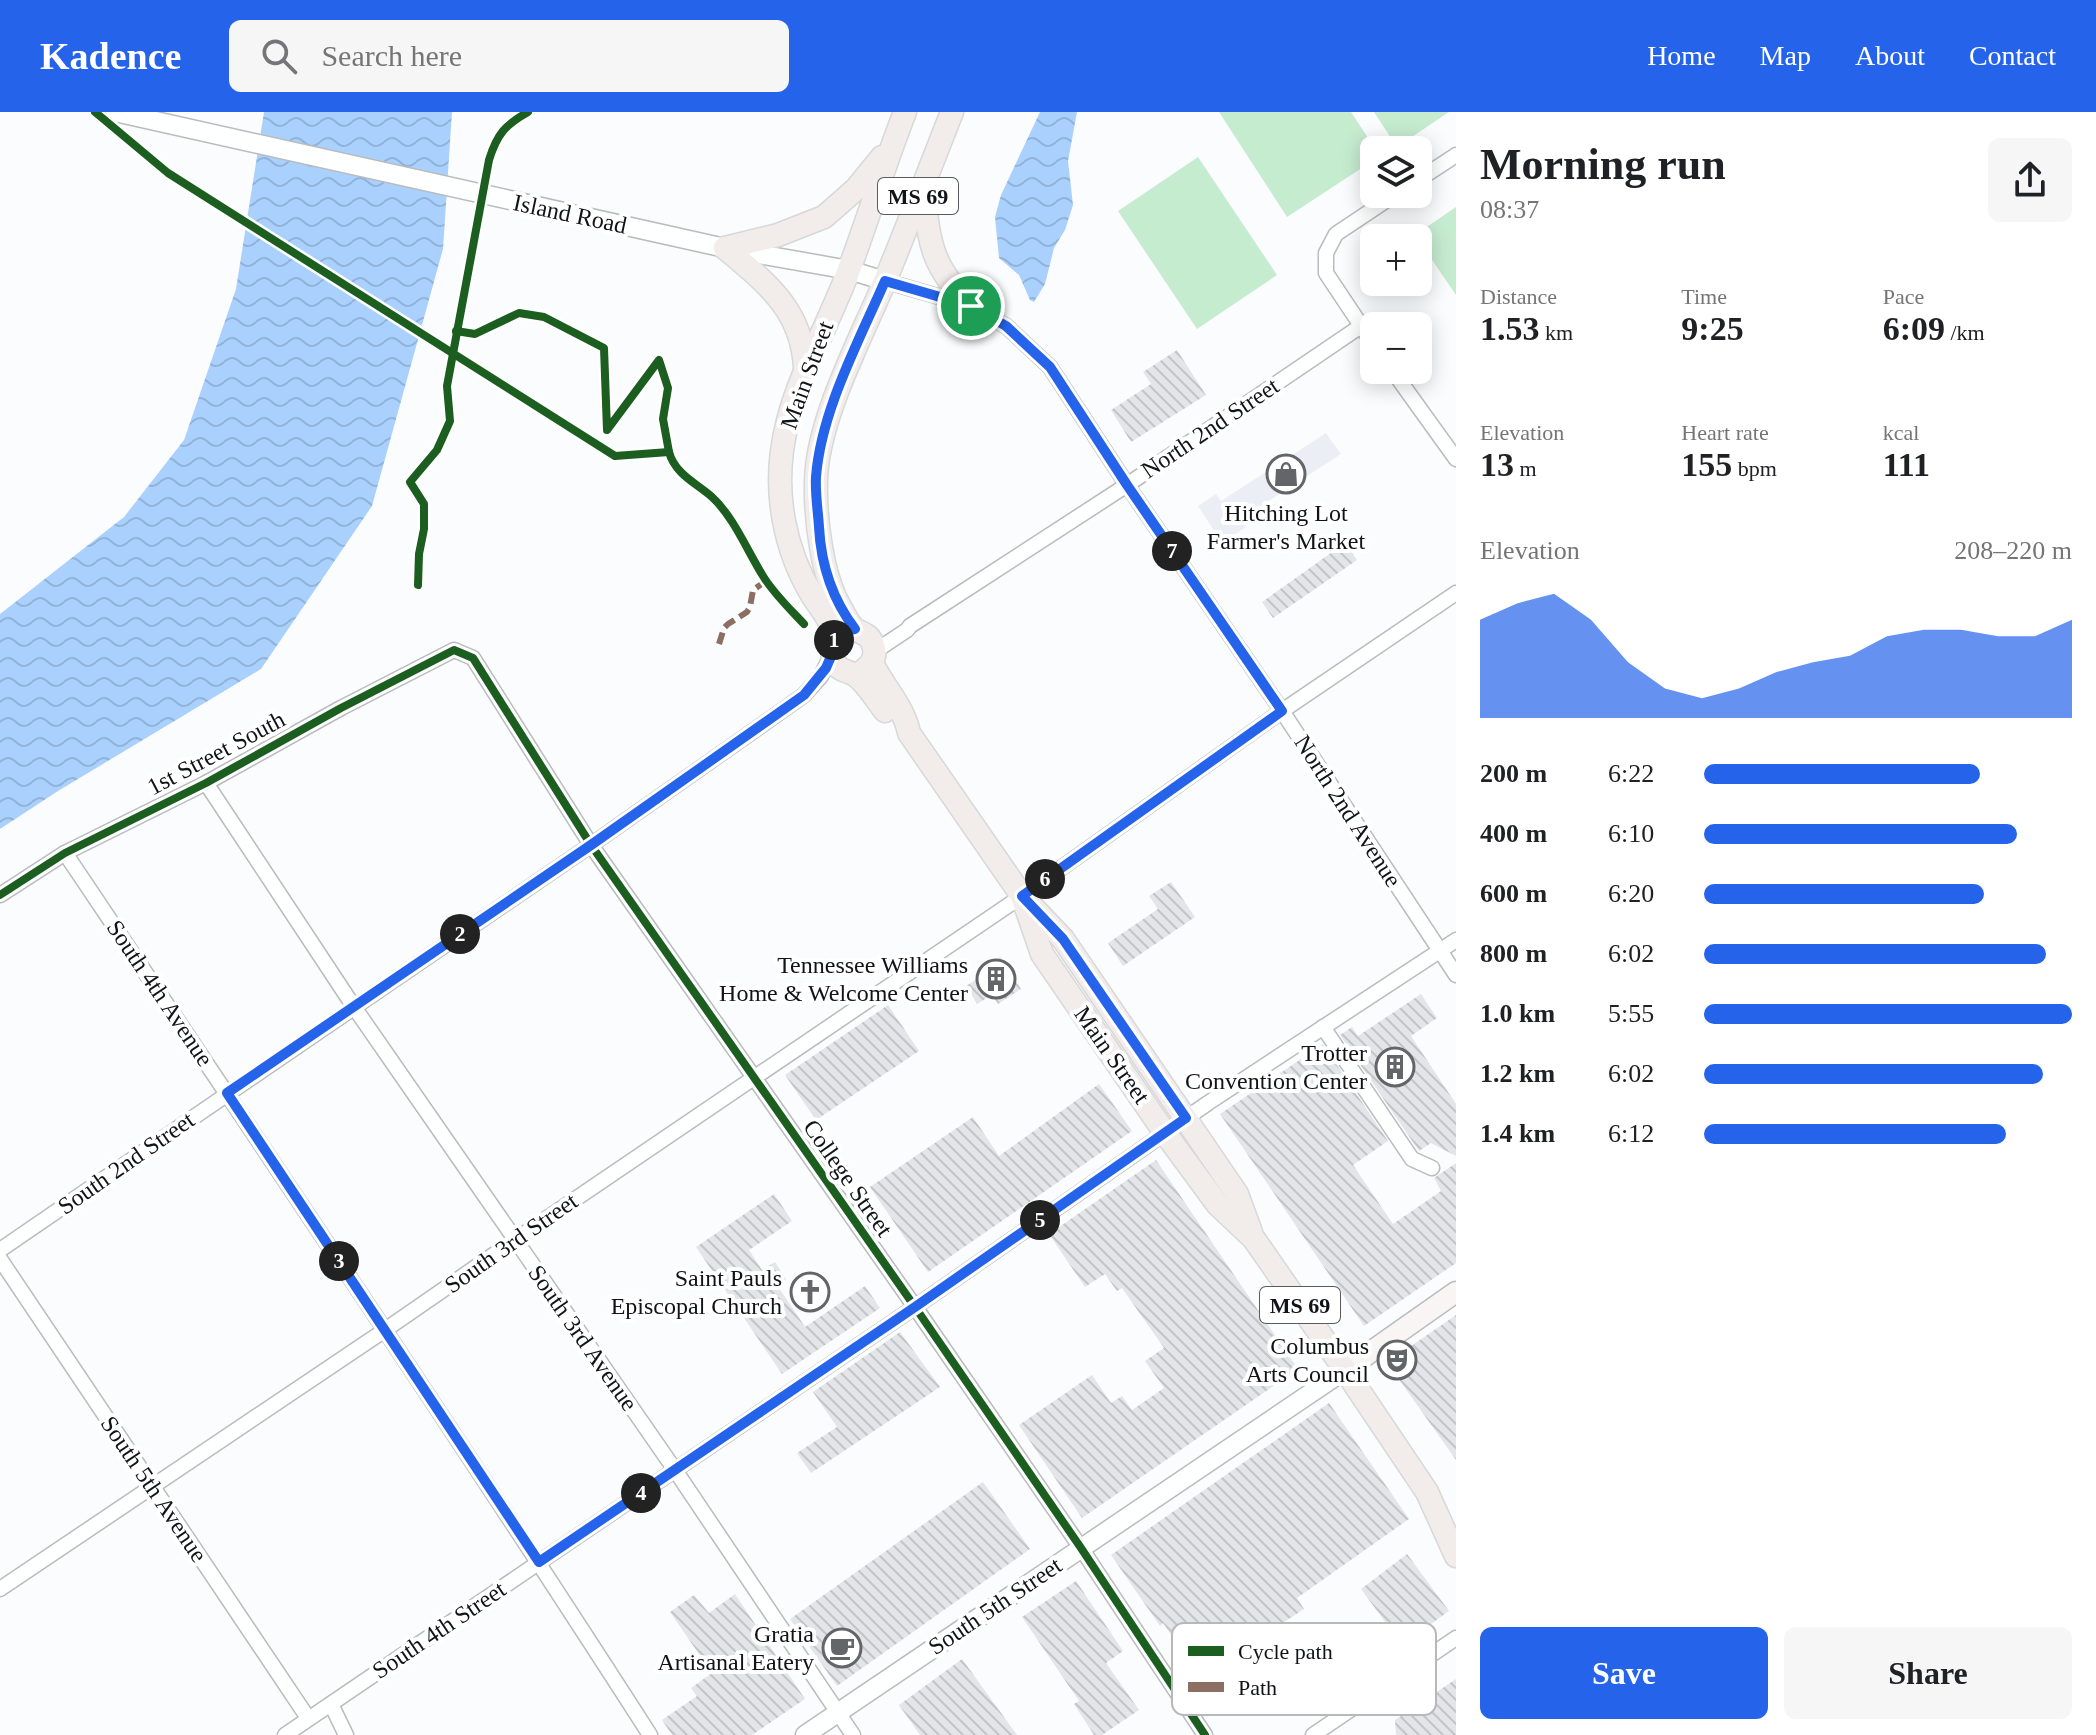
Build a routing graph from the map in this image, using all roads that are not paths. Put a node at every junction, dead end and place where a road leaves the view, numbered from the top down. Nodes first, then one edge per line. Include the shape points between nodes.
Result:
1 (115, 112) edge
2 (905, 112) edge
3 (952, 112) edge
4 (894, 139) junction
5 (1456, 155) edge
6 (1432, 171) edge
7 (923, 185) junction
8 (1375, 208) edge
9 (725, 248) junction
10 (849, 270) junction
11 (885, 281) junction
12 (971, 306) junction
13 (1360, 324) edge
14 (1360, 327) edge
15 (805, 369) junction
16 (1402, 384) edge
17 (1456, 459) edge
18 (1127, 485) junction
19 (1456, 593) edge
20 (454, 650) joint
21 (854, 652) junction
22 (1282, 711) junction
23 (206, 783) junction
24 (591, 845) junction
25 (65, 853) junction
26 (0, 895) edge
27 (1022, 896) junction
28 (1456, 940) edge
29 (1439, 951) junction
30 (1456, 975) edge
31 (354, 1007) junction
32 (1323, 1027) junction
33 (753, 1078) junction
34 (227, 1093) junction
35 (1186, 1118) junction
36 (1165, 1133) junction
37 (1432, 1168) dead end
38 (1254, 1239) junction
39 (515, 1240) junction
40 (0, 1250) edge
41 (0, 1259) edge
42 (1456, 1292) edge
43 (915, 1307) junction
44 (385, 1330) junction
45 (1345, 1370) junction
46 (675, 1470) junction
47 (151, 1486) junction
48 (1427, 1492) junction
49 (1456, 1523) edge
50 (1081, 1548) junction
51 (1456, 1556) edge
52 (539, 1562) junction
53 (0, 1589) edge
54 (1456, 1638) edge
55 (1436, 1652) edge
56 (1172, 1685) edge
57 (331, 1704) junction
58 (838, 1714) junction
59 (1192, 1715) edge
60 (1342, 1715) edge
61 (308, 1718) junction
62 (285, 1735) edge
63 (346, 1735) edge
64 (650, 1735) edge
65 (805, 1735) edge
66 (853, 1735) edge
67 (1205, 1735) edge
68 (1313, 1735) edge

1 - 9 street, Island Road
2 - 4 main road, Main Street / MS 69
3 - 7 main road, Main Street / MS 69
4 - 9 main road via 856,189 824,217
4 - 10 main road, Main Street / MS 69
5 - 6 street
7 - 11 main road, Main Street / MS 69
7 - 12 main road via 931,247 950,284
8 - 13 street via 1336,234 1326,253 1326,273
9 - 10 street, Island Road
9 - 15 main road via 781,299 801,337
10 - 11 street, Island Road
10 - 15 main road, Main Street / MS 69
11 - 12 street, North 2nd Avenue
11 - 21 main road, Main Street / MS 69 via 831,412 815,480 828,578
12 - 18 street, North 2nd Avenue via 1006,326 1050,367
14 - 18 street, North 2nd Street
15 - 21 main road, Main Street / MS 69 via 783,440 784,520 802,577 831,626
16 - 17 street
18 - 21 street, North 2nd Street via 907,630
18 - 22 street, North 2nd Avenue
19 - 22 street, South 3rd Street
20 - 23 street, 1st Street South
20 - 24 street, College Street via 473,658
21 - 24 street, South 2nd Street via 804,695
21 - 27 main road, Main Street / MS 69 via 870,692 909,733
22 - 27 street, South 3rd Street
22 - 29 street, North 2nd Avenue
23 - 25 street, 1st Street South
23 - 31 street, South 3rd Avenue
24 - 31 street, South 2nd Street
24 - 33 street, College Street
25 - 26 street, 1st Street South
25 - 34 street, South 4th Avenue
27 - 33 street, South 3rd Street
27 - 35 main road, Main Street / MS 69 via 1063,939
27 - 36 main road, Main Street / MS 69 via 1042,954
28 - 29 street, South 4th Street
29 - 30 street, North 2nd Avenue
29 - 32 street, South 4th Street
31 - 34 street, South 2nd Street
31 - 39 street, South 3rd Avenue
32 - 35 street, South 4th Street
32 - 37 street via 1412,1159
33 - 39 street, South 3rd Street
33 - 43 street, College Street
34 - 40 street, South 2nd Street
34 - 44 street, South 4th Avenue
35 - 36 street, South 4th Street
35 - 38 main road, Main Street / MS 69 via 1237,1194
36 - 38 main road, Main Street / MS 69 via 1218,1205
36 - 43 street, South 4th Street
38 - 45 main road, Main Street / MS 69
39 - 44 street, South 3rd Street
39 - 46 street, South 3rd Avenue
41 - 47 street, South 5th Avenue
42 - 45 main road
43 - 46 street, South 4th Street
43 - 50 street, College Street
44 - 47 street, South 3rd Street
44 - 52 street, South 4th Avenue
45 - 48 main road, Main Street / MS 69
45 - 50 street, South 5th Street
46 - 52 street, South 4th Street
46 - 58 street, South 3rd Avenue
47 - 53 street, South 3rd Street
47 - 61 street, South 5th Avenue
48 - 49 main road, Main Street / MS 69
48 - 51 main road, Main Street / MS 69
50 - 56 street, College Street
50 - 58 street, South 5th Street
52 - 57 street, South 4th Street
52 - 64 street, South 4th Avenue
54 - 55 street
57 - 61 street, South 4th Street
57 - 63 street
58 - 65 street, South 5th Street
58 - 66 street, South 3rd Avenue
59 - 67 street, College Street
60 - 68 street
61 - 62 street, South 4th Street

